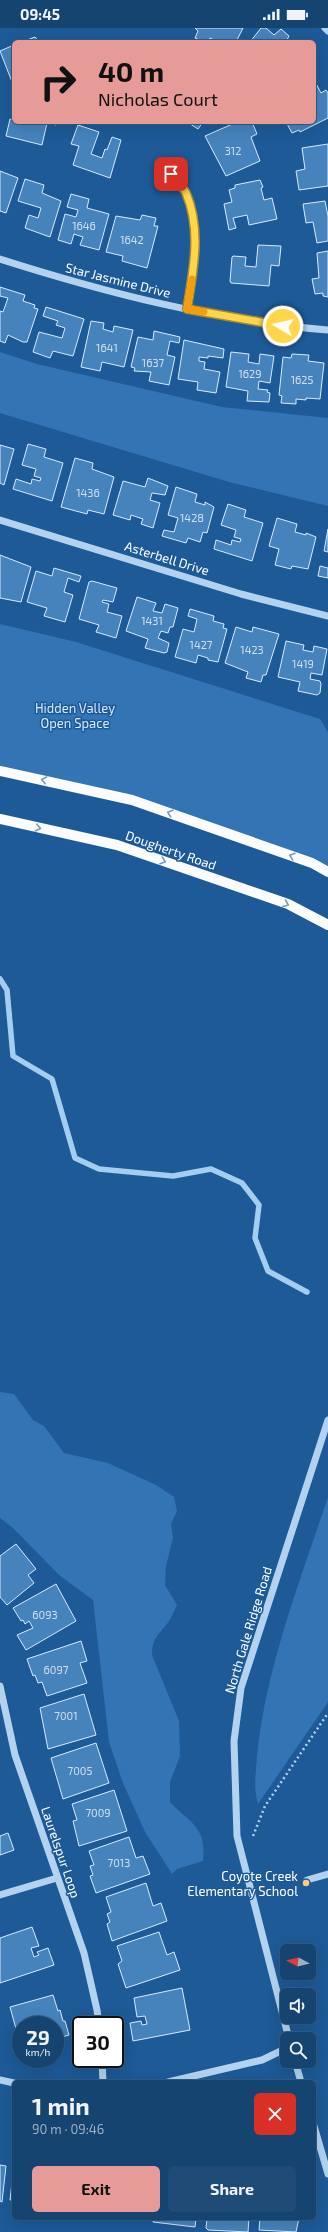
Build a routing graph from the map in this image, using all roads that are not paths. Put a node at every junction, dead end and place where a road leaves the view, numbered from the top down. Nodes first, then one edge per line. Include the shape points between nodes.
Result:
1 (325, 28) edge
2 (328, 31) edge
3 (163, 165) dead end
4 (0, 259) edge
5 (187, 309) junction
6 (328, 330) edge
7 (0, 520) edge
8 (328, 616) edge
9 (0, 770) edge
10 (0, 819) edge
11 (328, 872) edge
12 (328, 925) edge
13 (328, 1420) edge
14 (0, 1686) edge
15 (328, 1874) edge
16 (57, 1878) junction
17 (307, 1880) dead end
18 (0, 1895) edge
19 (98, 2016) edge
20 (287, 2032) edge
21 (280, 2051) edge
22 (102, 2068) edge
23 (297, 2068) edge
24 (0, 2080) edge
25 (103, 2080) edge
26 (177, 2080) edge
27 (300, 2080) edge
28 (12, 2083) edge
29 (316, 2133) edge
30 (328, 2174) edge

1 - 2 street
3 - 5 street via 186,192 193,218 194,261
4 - 5 street, Star Jasmine Drive via 76,283
5 - 6 street, Star Jasmine Drive via 283,326
7 - 8 street, Asterbell Drive via 242,594
11 -> 9 main road via 312,863 132,800
10 -> 12 main road, Dougherty Road via 117,845 288,904
13 - 20 street, North Gale Ridge Road via 247,1667 241,1688 234,1741 237,1836
14 - 16 street, Laurelspur Loop via 16,1755
15 - 17 street
16 - 18 street
16 - 19 street, Laurelspur Loop via 84,1953
21 - 26 street via 262,2060
22 - 25 street
23 - 27 street
24 - 28 street
29 - 30 street

